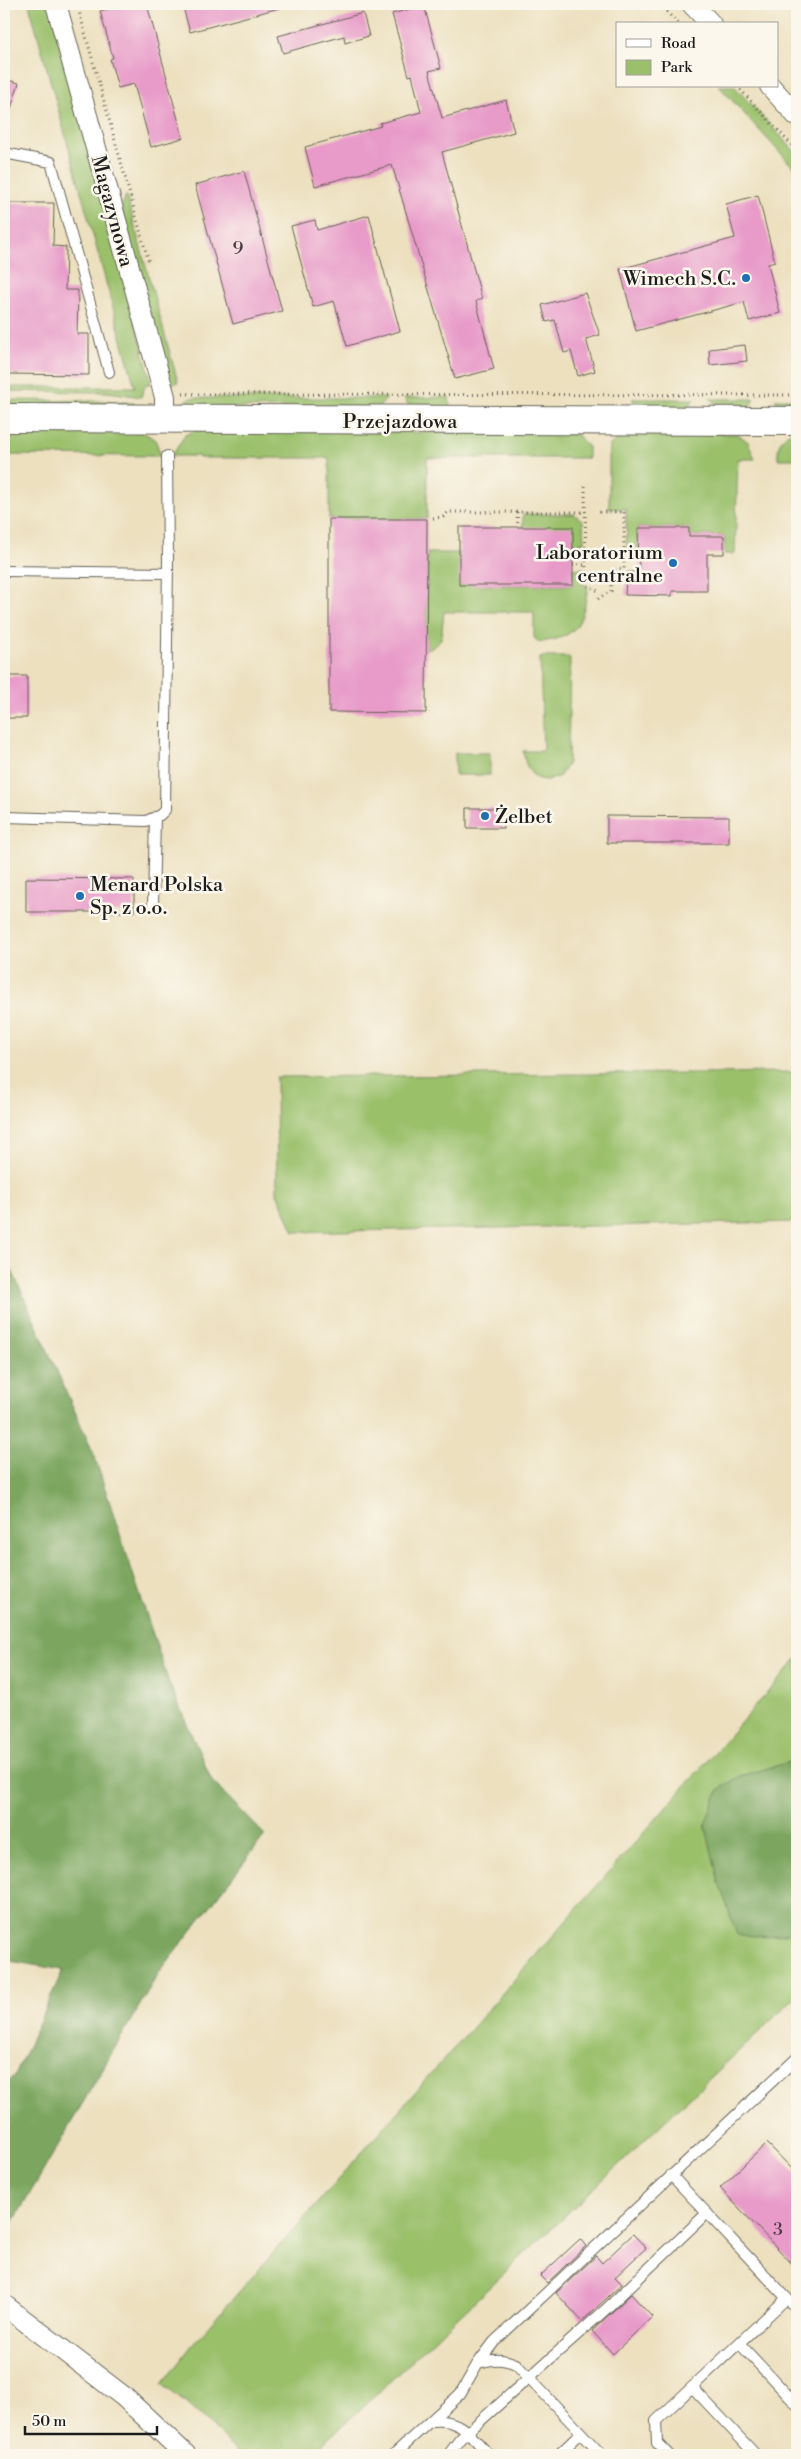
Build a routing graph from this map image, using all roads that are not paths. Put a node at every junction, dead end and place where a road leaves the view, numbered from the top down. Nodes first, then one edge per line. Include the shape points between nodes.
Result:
1 (56, 4) edge
2 (692, 4) edge
3 (709, 22) edge
4 (772, 88) edge
5 (797, 116) edge
6 (4, 152) edge
7 (109, 372) dead end
8 (165, 408) junction
9 (4, 418) edge
10 (797, 421) edge
11 (167, 456) dead end
12 (4, 571) edge
13 (168, 573) junction
14 (4, 817) edge
15 (155, 817) junction
16 (153, 906) dead end
17 (797, 2058) edge
18 (671, 2175) junction
19 (707, 2213) junction
20 (787, 2298) junction
21 (4, 2305) edge
22 (797, 2309) edge
23 (739, 2343) junction
24 (478, 2363) junction
25 (529, 2378) junction
26 (692, 2387) junction
27 (797, 2405) edge
28 (432, 2421) junction
29 (468, 2432) junction
30 (581, 2433) junction
31 (186, 2455) edge
32 (393, 2455) edge
33 (448, 2455) edge
34 (489, 2455) edge
35 (558, 2455) edge
36 (602, 2455) edge
37 (669, 2455) edge
38 (756, 2455) edge

1 - 8 street, Magazynowa
2 - 3 street
4 - 5 street
6 - 7 lane via 51,162
8 - 9 street, Przejazdowa
8 - 10 street, Przejazdowa
11 - 13 lane
12 - 13 lane
13 - 15 lane via 165,810
14 - 15 lane via 146,821
15 - 16 lane
17 - 18 lane
18 - 19 lane
18 - 24 lane via 494,2342
19 - 20 lane
19 - 25 lane
20 - 22 lane
20 - 23 lane
21 - 31 street via 123,2396
23 - 26 lane
23 - 27 lane
24 - 25 lane via 495,2358 506,2360 516,2364
24 - 28 lane via 460,2394
25 - 29 lane
25 - 30 lane
26 - 37 lane via 656,2421 657,2443
26 - 38 lane
28 - 29 lane via 456,2423
28 - 32 lane
29 - 33 lane
29 - 34 lane
30 - 35 lane
30 - 36 lane

